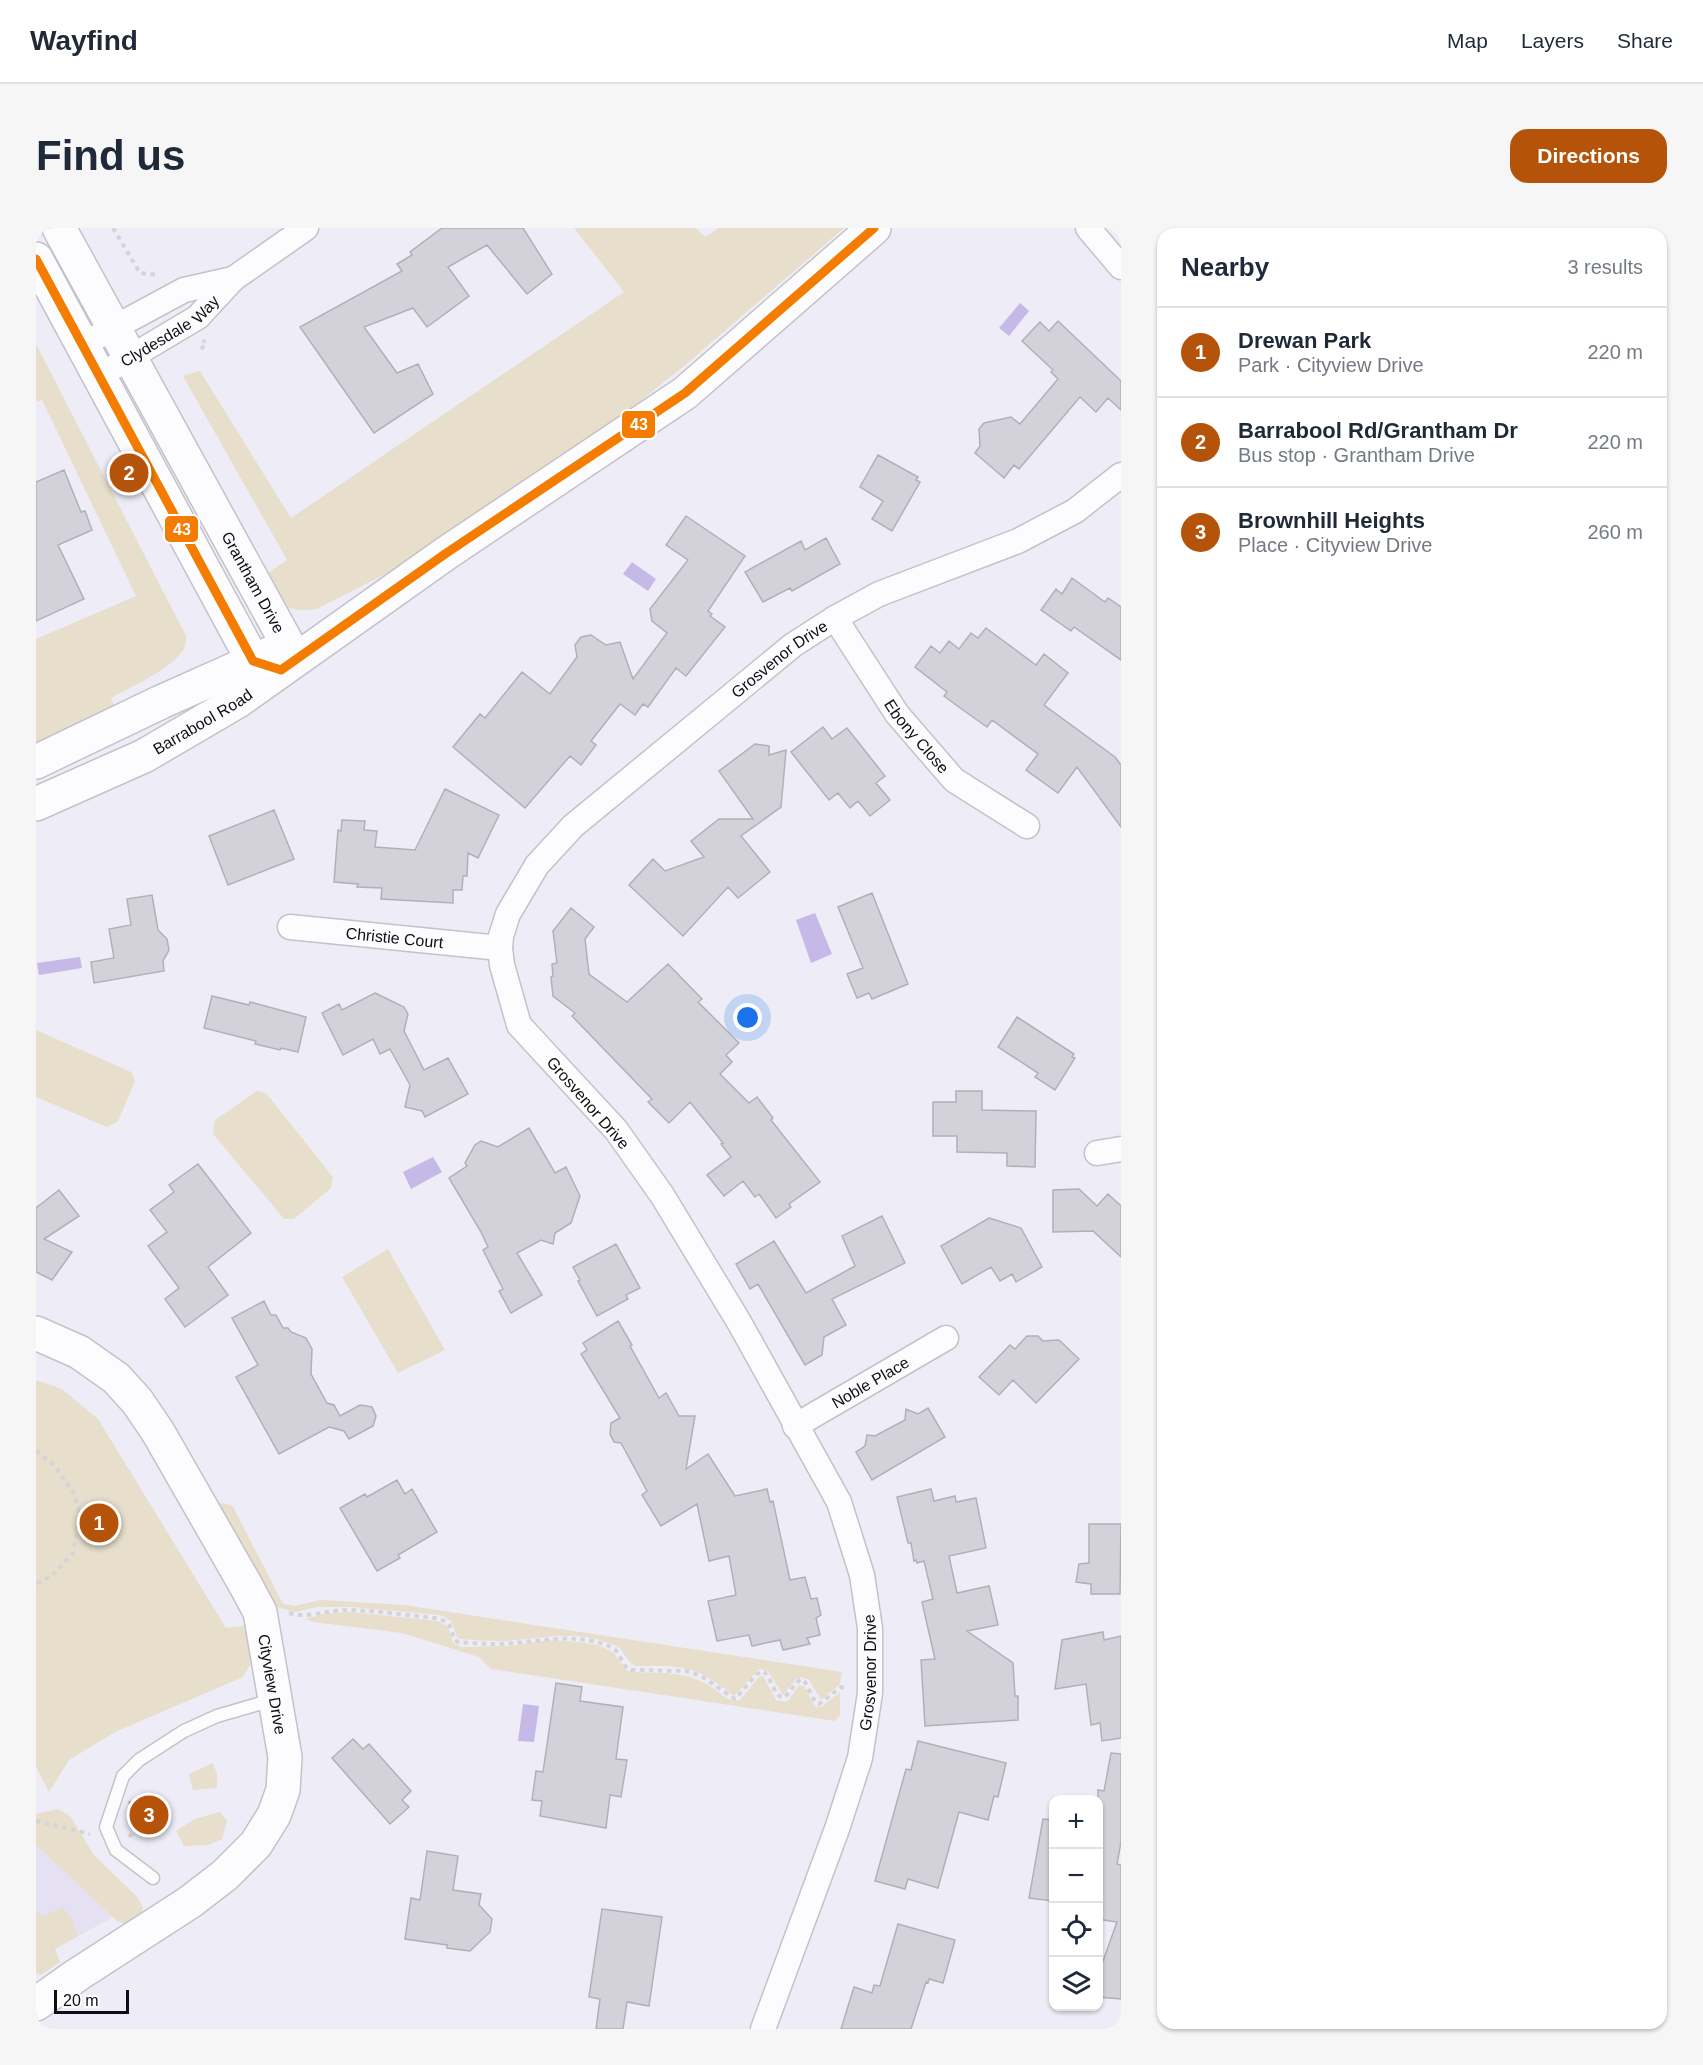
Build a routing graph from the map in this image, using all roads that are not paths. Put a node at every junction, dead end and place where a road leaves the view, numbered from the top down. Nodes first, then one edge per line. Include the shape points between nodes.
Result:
1 (59, 228) edge
2 (306, 228) edge
3 (874, 228) edge
4 (1088, 228) edge
5 (36, 259) edge
6 (1121, 267) edge
7 (233, 279) junction
8 (114, 328) junction
9 (82, 345) junction
10 (131, 358) junction
11 (99, 376) junction
12 (1121, 475) edge
13 (835, 618) junction
14 (274, 659) junction
15 (36, 762) edge
16 (36, 804) edge
17 (1027, 826) dead end
18 (290, 927) dead end
19 (500, 948) junction
20 (1121, 1149) edge
21 (1097, 1153) dead end
22 (36, 1333) edge
23 (946, 1338) dead end
24 (795, 1426) junction
25 (274, 1700) junction
26 (153, 1878) dead end
27 (36, 2004) edge
28 (763, 2029) edge

1 - 8 street, Grantham Drive
2 - 7 street, Clydesdale Way
3 - 14 street, Barrabool Road via 685,393 445,554
4 - 6 street
5 - 9 street
7 - 8 street, Clydesdale Way via 184,290
7 - 10 street, Clydesdale Way via 198,317
8 - 9 street, Clydesdale Way
8 - 10 street, Grantham Drive
9 - 11 street
10 - 11 street, Clydesdale Way
10 - 14 street, Grantham Drive
11 - 14 street
12 - 13 street, Grosvenor Drive via 1075,511 1018,541 879,594
13 - 17 street, Ebony Close via 897,714 954,780
13 - 19 street, Grosvenor Drive via 793,645 573,826 537,865 518,895 508,914
14 - 15 street, Barrabool Road via 161,702
14 - 16 street, Barrabool Road via 238,701 144,756
18 - 19 street, Christie Court
19 - 24 street, Grosvenor Drive via 519,1025 616,1130 662,1195 739,1322
20 - 21 street
22 - 25 street, Cityview Drive via 79,1352 116,1378 158,1432 260,1612
23 - 24 street, Noble Place
24 - 28 street, Grosvenor Drive via 839,1502 861,1575 870,1628 870,1693 860,1758
25 - 26 lane via 217,1716 184,1731 139,1760 123,1776 106,1827 116,1850
25 - 27 street, Cityview Drive via 285,1757 283,1790 274,1815 256,1844 190,1902

